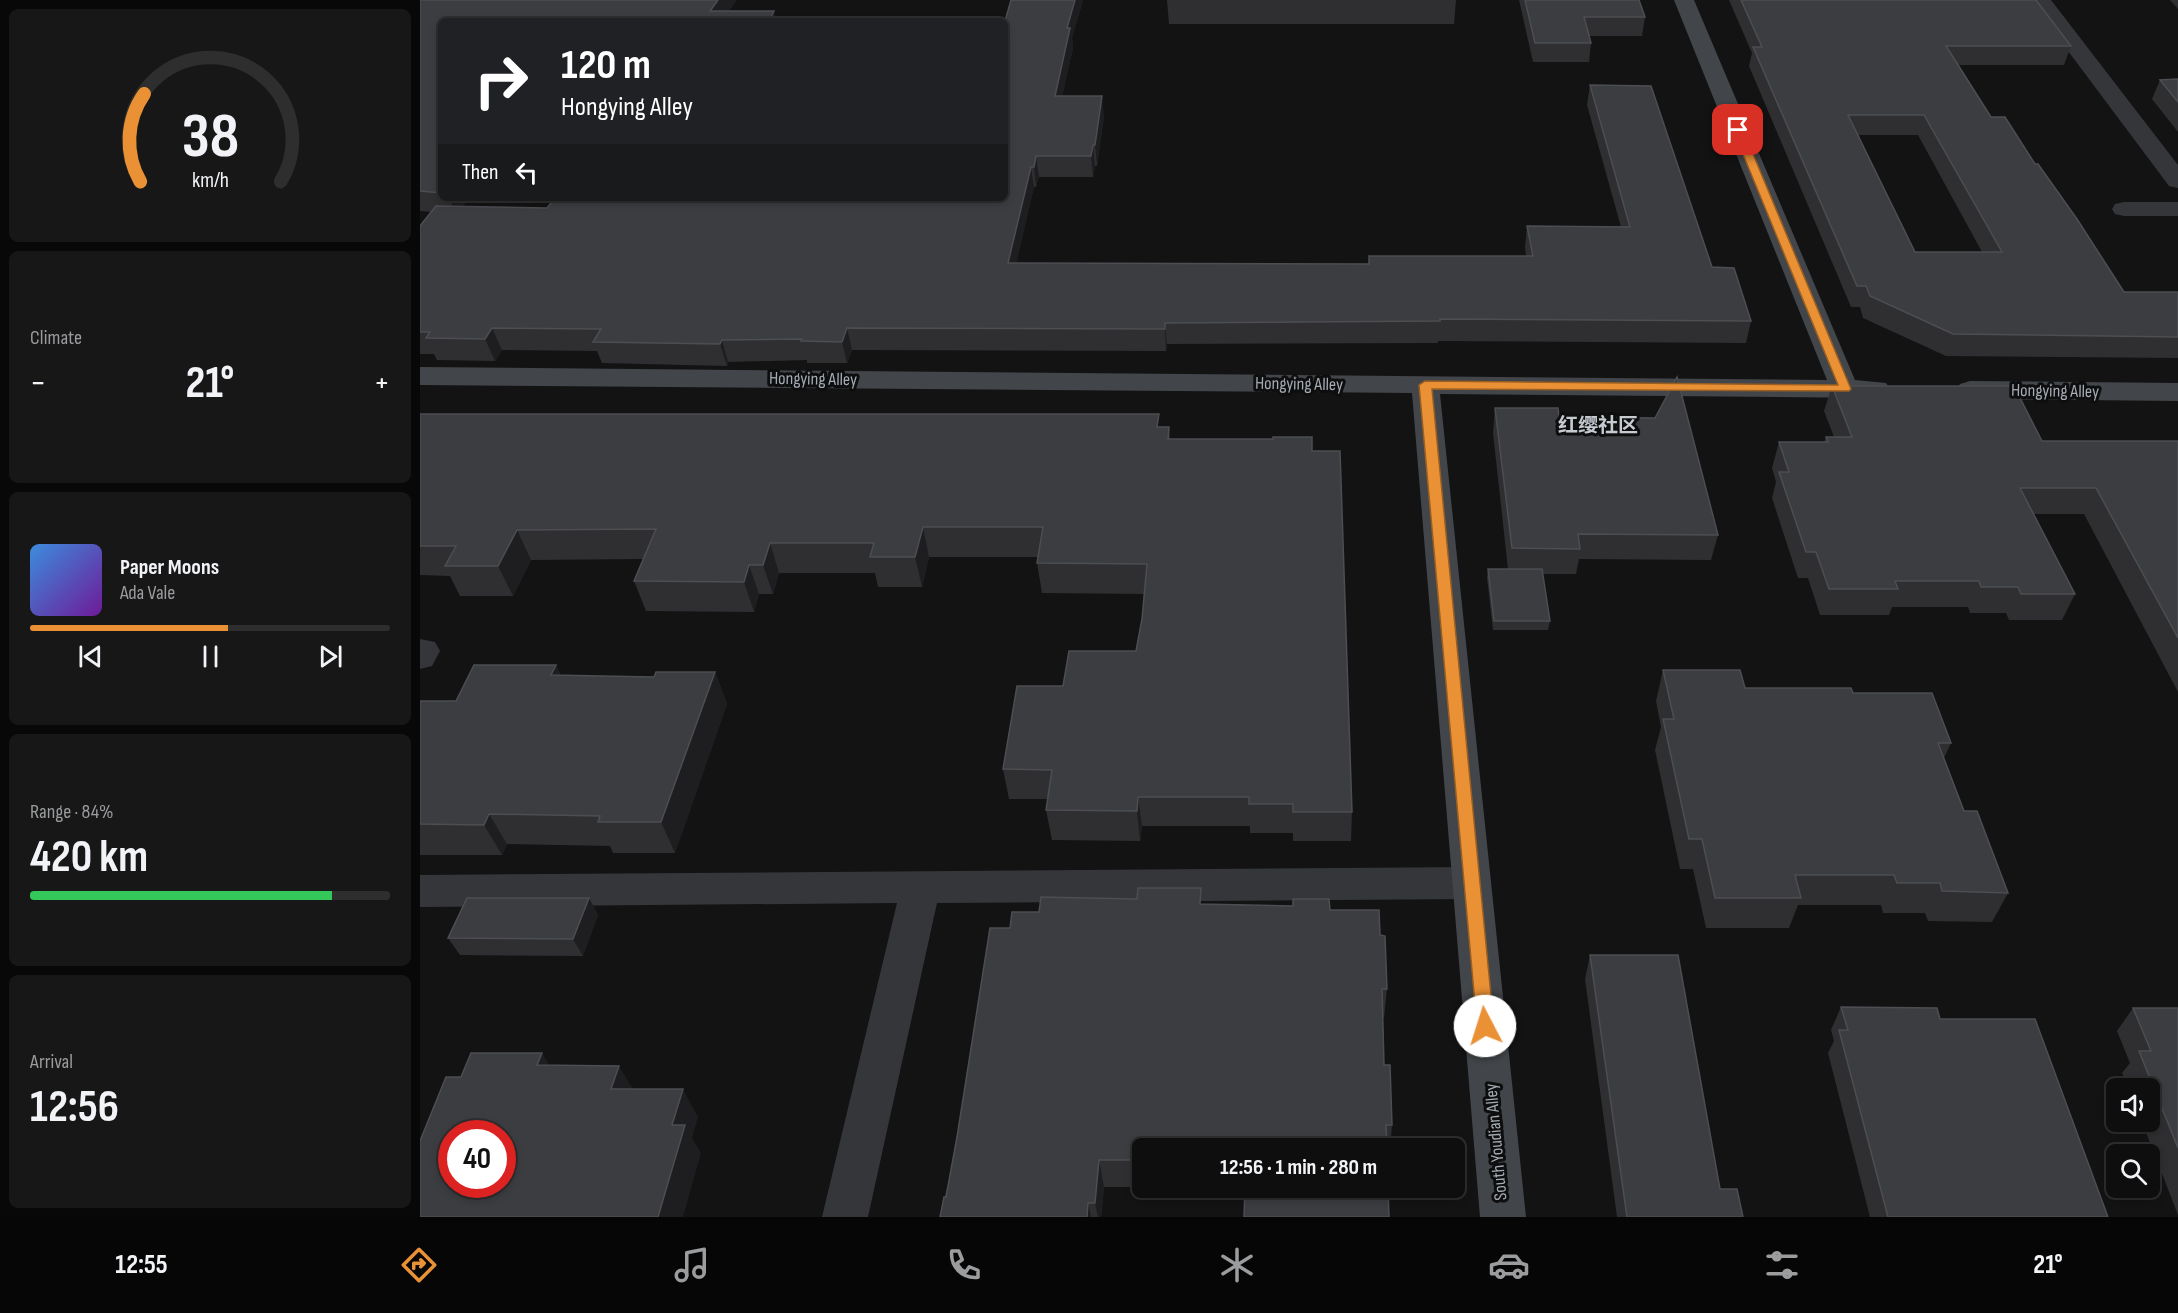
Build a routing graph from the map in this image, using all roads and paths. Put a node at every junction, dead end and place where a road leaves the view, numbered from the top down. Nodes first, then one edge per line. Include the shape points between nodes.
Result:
1 (1684, 0) edge
2 (2040, 0) edge
3 (2178, 181) edge
4 (2178, 208) edge
5 (2124, 209) dead end
6 (420, 375) edge
7 (1425, 385) junction
8 (1845, 389) junction
9 (1905, 389) edge
10 (1940, 390) edge
11 (2178, 392) edge
12 (420, 651) edge
13 (420, 657) edge
14 (1472, 883) junction
15 (921, 886) junction
16 (420, 891) edge
17 (845, 1217) edge
18 (1503, 1217) edge

1 - 8 street
2 - 3 street
4 - 5 street
6 - 7 street, Hongying Alley
7 - 8 street, Hongying Alley
7 - 14 street, South Youdian Alley
8 - 9 street, Hongying Alley
10 - 11 street, Hongying Alley
12 - 13 street
14 - 15 street
14 - 18 street, South Youdian Alley
15 - 16 street
15 - 17 street

